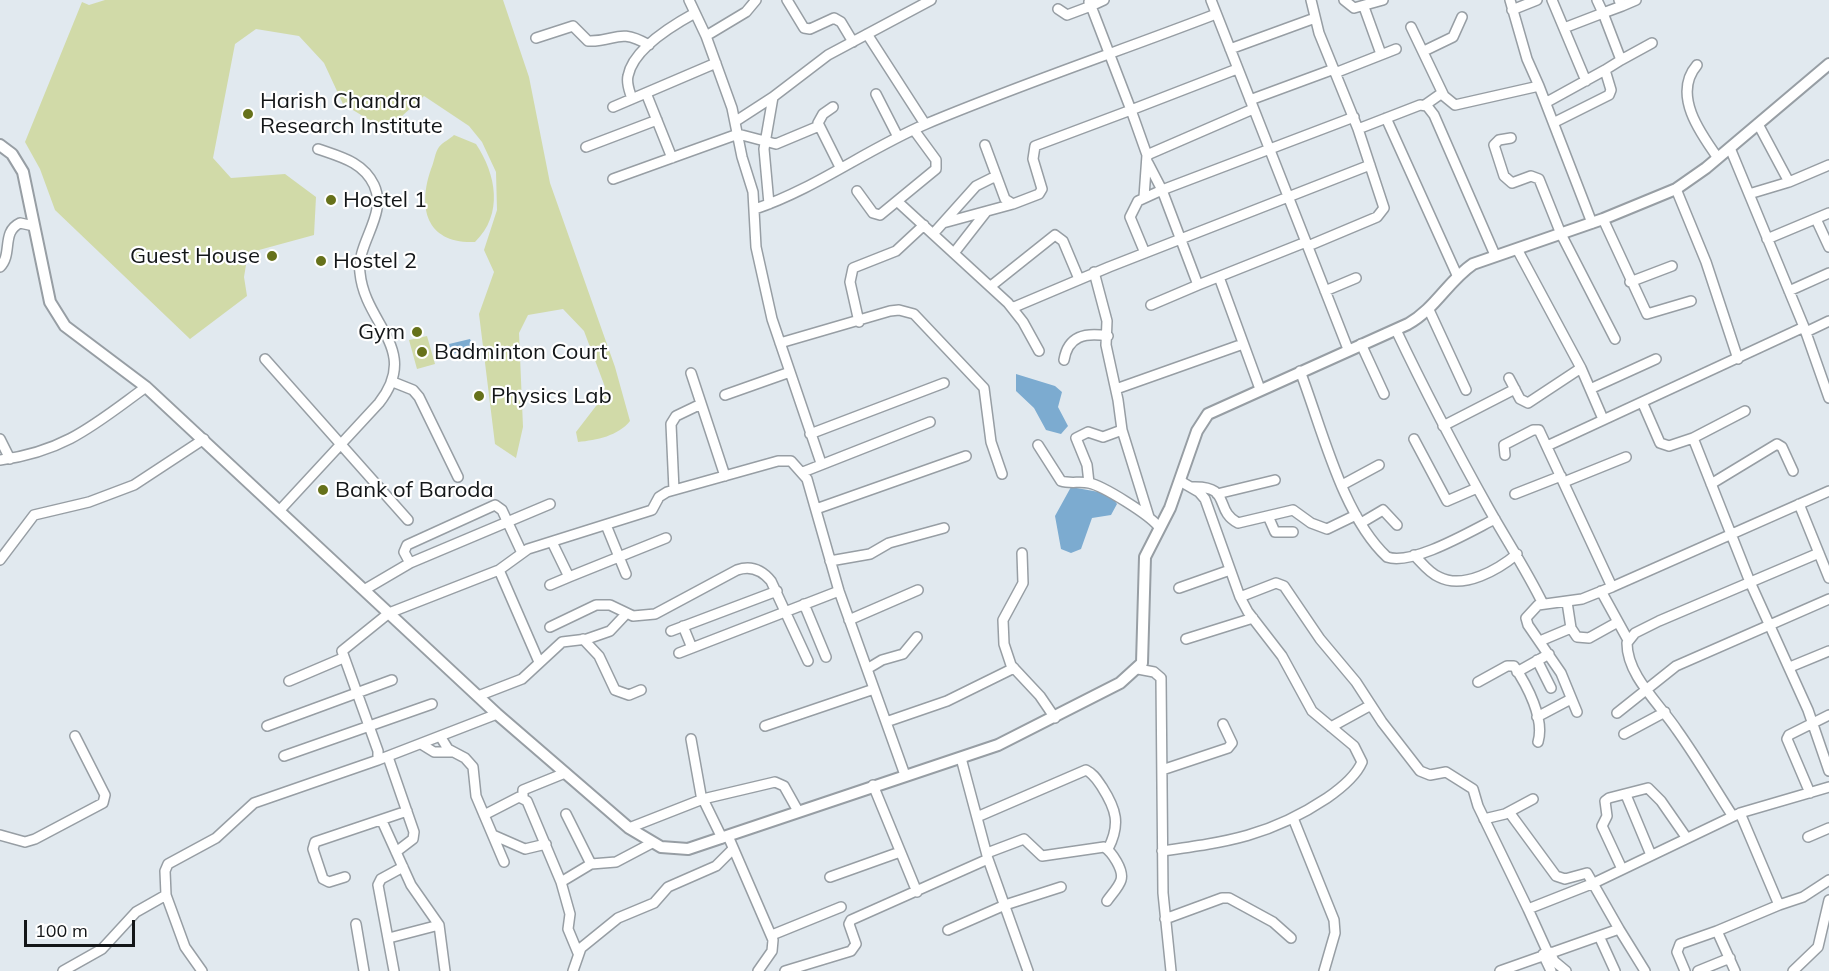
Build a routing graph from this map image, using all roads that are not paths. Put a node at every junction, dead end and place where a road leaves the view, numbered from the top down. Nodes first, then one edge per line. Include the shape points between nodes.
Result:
1 (689, 0) edge
2 (756, 0) edge
3 (787, 0) edge
4 (931, 0) edge
5 (1104, 0) edge
6 (1311, 0) edge
7 (1344, 0) edge
8 (1383, 0) edge
9 (1538, 0) edge
10 (1552, 0) edge
11 (1597, 0) edge
12 (1636, 0) edge
13 (1212, 1) edge
14 (1089, 3) edge
15 (1620, 3) edge
16 (1510, 5) edge
17 (1364, 7) junction
18 (1058, 9) dead end
19 (695, 13) junction
20 (1603, 13) junction
21 (1216, 14) junction
22 (1462, 17) dead end
23 (1315, 18) junction
24 (1412, 27) dead end
25 (1564, 28) junction
26 (867, 34) junction
27 (706, 36) junction
28 (536, 38) dead end
29 (853, 42) junction
30 (1652, 43) dead end
31 (649, 45) junction
32 (1230, 49) junction
33 (1396, 49) dead end
34 (1424, 51) junction
35 (1381, 54) junction
36 (1109, 56) junction
37 (1621, 60) junction
38 (716, 63) junction
39 (1829, 64) edge
40 (1697, 65) dead end
41 (1237, 69) junction
42 (1605, 70) junction
43 (1335, 71) junction
44 (1586, 81) junction
45 (1539, 86) junction
46 (646, 93) junction
47 (1442, 93) junction
48 (876, 94) dead end
49 (773, 97) junction
50 (632, 99) junction
51 (1547, 102) junction
52 (1252, 104) junction
53 (1425, 105) junction
54 (613, 107) dead end
55 (833, 107) dead end
56 (1131, 110) junction
57 (1354, 117) junction
58 (1386, 118) junction
59 (657, 120) junction
60 (736, 121) junction
61 (1555, 122) junction
62 (924, 124) junction
63 (1758, 124) junction
64 (819, 126) junction
65 (1358, 129) junction
66 (914, 130) junction
67 (738, 134) junction
68 (898, 137) junction
69 (1511, 138) dead end
70 (764, 142) junction
71 (0, 145) edge
72 (985, 145) dead end
73 (586, 147) dead end
74 (1730, 148) junction
75 (318, 149) dead end
76 (1270, 150) junction
77 (672, 158) junction
78 (1718, 158) junction
79 (1147, 159) junction
80 (1370, 165) junction
81 (1829, 165) edge
82 (840, 167) junction
83 (996, 176) junction
84 (613, 179) dead end
85 (1789, 182) junction
86 (1676, 189) junction
87 (1162, 190) junction
88 (857, 191) dead end
89 (1749, 194) junction
90 (1144, 197) junction
91 (1288, 197) junction
92 (898, 202) junction
93 (769, 204) junction
94 (1013, 204) junction
95 (755, 209) junction
96 (986, 212) junction
97 (1829, 213) edge
98 (1603, 219) junction
99 (1816, 219) junction
100 (943, 223) junction
101 (1592, 223) junction
102 (924, 225) junction
103 (34, 226) junction
104 (933, 234) junction
105 (1561, 234) junction
106 (1182, 238) junction
107 (1767, 239) junction
108 (1307, 244) junction
109 (1829, 247) edge
110 (1517, 249) junction
111 (954, 253) junction
112 (1144, 253) junction
113 (1495, 255) junction
114 (1672, 266) dead end
115 (0, 267) edge
116 (1094, 273) junction
117 (1829, 273) edge
118 (1457, 275) junction
119 (1219, 277) junction
120 (1356, 278) dead end
121 (1078, 279) junction
122 (1630, 282) junction
123 (1198, 285) junction
124 (991, 286) junction
125 (1325, 291) junction
126 (1789, 291) junction
127 (1691, 301) dead end
128 (1151, 305) dead end
129 (1012, 308) junction
130 (1429, 310) junction
131 (1829, 321) edge
132 (859, 322) junction
133 (1396, 330) junction
134 (1805, 330) junction
135 (1108, 336) junction
136 (1615, 339) dead end
137 (780, 343) junction
138 (1243, 344) junction
139 (1361, 344) junction
140 (1348, 350) junction
141 (1039, 351) dead end
142 (265, 359) dead end
143 (1656, 359) dead end
144 (1738, 359) junction
145 (1064, 360) dead end
146 (1581, 368) junction
147 (1300, 371) junction
148 (691, 372) dead end
149 (790, 372) junction
150 (1509, 378) dead end
151 (393, 382) junction
152 (944, 383) dead end
153 (146, 387) junction
154 (1116, 389) junction
155 (1260, 389) junction
156 (1515, 389) junction
157 (1590, 389) junction
158 (1466, 390) dead end
159 (1384, 394) dead end
160 (725, 395) dead end
161 (1829, 398) edge
162 (701, 404) junction
163 (1642, 404) junction
164 (1745, 411) dead end
165 (1603, 419) junction
166 (930, 422) dead end
167 (1443, 426) junction
168 (1122, 430) junction
169 (810, 434) junction
170 (1693, 438) junction
171 (0, 439) edge
172 (204, 439) junction
173 (1414, 439) dead end
174 (341, 445) junction
175 (1038, 445) dead end
176 (1547, 447) junction
177 (1505, 455) dead end
178 (966, 456) dead end
179 (1626, 457) dead end
180 (5, 460) edge
181 (820, 463) junction
182 (1379, 465) dead end
183 (1793, 471) dead end
184 (803, 472) junction
185 (1002, 474) dead end
186 (725, 476) junction
187 (458, 477) dead end
188 (1562, 479) junction
189 (1275, 480) dead end
190 (1180, 481) junction
191 (1089, 483) junction
192 (1711, 484) junction
193 (1342, 485) junction
194 (1191, 488) junction
195 (1477, 488) junction
196 (674, 490) junction
197 (1829, 491) edge
198 (1217, 494) junction
199 (1515, 494) dead end
200 (550, 504) dead end
201 (1799, 504) junction
202 (816, 509) junction
203 (280, 510) junction
204 (1268, 516) junction
205 (1149, 517) junction
206 (1359, 519) junction
207 (1495, 519) junction
208 (408, 520) dead end
209 (507, 522) junction
210 (606, 525) junction
211 (1397, 525) dead end
212 (1158, 526) junction
213 (944, 528) dead end
214 (1293, 532) dead end
215 (1732, 533) junction
216 (666, 538) dead end
217 (552, 542) junction
218 (522, 553) junction
219 (1022, 553) dead end
220 (1819, 553) junction
221 (1517, 554) junction
222 (1414, 555) junction
223 (620, 558) junction
224 (0, 560) edge
225 (830, 561) junction
226 (410, 563) junction
227 (499, 570) junction
228 (1230, 570) junction
229 (626, 574) dead end
230 (569, 577) junction
231 (1829, 578) edge
232 (1749, 582) junction
233 (550, 585) dead end
234 (1612, 587) junction
235 (1179, 588) dead end
236 (364, 590) junction
237 (918, 590) dead end
238 (777, 591) junction
239 (839, 591) junction
240 (1601, 591) junction
241 (1240, 597) junction
242 (1829, 599) edge
243 (1567, 602) junction
244 (804, 604) junction
245 (1543, 604) junction
246 (787, 611) junction
247 (389, 613) junction
248 (626, 614) junction
249 (1253, 618) junction
250 (849, 620) junction
251 (1616, 622) junction
252 (683, 626) junction
253 (1770, 626) junction
254 (550, 627) dead end
255 (1571, 628) junction
256 (671, 631) dead end
257 (917, 637) dead end
258 (583, 639) junction
259 (1186, 639) dead end
260 (1628, 640) junction
261 (1540, 641) junction
262 (692, 648) junction
263 (1829, 651) edge
264 (679, 653) dead end
265 (1549, 654) junction
266 (826, 657) dead end
267 (343, 658) junction
268 (1537, 660) junction
269 (539, 662) junction
270 (808, 662) dead end
271 (1790, 667) junction
272 (1014, 668) junction
273 (867, 669) junction
274 (1138, 669) junction
275 (1517, 672) junction
276 (392, 680) dead end
277 (289, 681) dead end
278 (1478, 682) dead end
279 (874, 688) junction
280 (1551, 688) dead end
281 (1646, 688) junction
282 (641, 690) dead end
283 (355, 693) junction
284 (478, 696) junction
285 (1571, 699) junction
286 (432, 704) dead end
287 (1371, 705) junction
288 (1577, 712) dead end
289 (1665, 712) junction
290 (1617, 713) dead end
291 (497, 714) junction
292 (1829, 715) edge
293 (1537, 717) junction
294 (1055, 718) junction
295 (886, 722) junction
296 (1813, 723) junction
297 (1223, 724) dead end
298 (267, 726) dead end
299 (368, 726) junction
300 (765, 726) dead end
301 (1331, 727) junction
302 (1624, 734) dead end
303 (75, 736) dead end
304 (440, 736) junction
305 (691, 739) dead end
306 (1538, 742) dead end
307 (421, 744) junction
308 (453, 752) junction
309 (284, 756) dead end
310 (383, 758) junction
311 (961, 758) junction
312 (1162, 770) junction
313 (1829, 771) edge
314 (565, 773) junction
315 (905, 774) junction
316 (873, 785) junction
317 (1829, 787) edge
318 (1810, 793) junction
319 (1626, 795) junction
320 (522, 796) junction
321 (703, 799) junction
322 (1533, 799) dead end
323 (407, 811) junction
324 (798, 811) junction
325 (1509, 812) junction
326 (566, 814) dead end
327 (1736, 814) junction
328 (484, 815) junction
329 (977, 817) junction
330 (1293, 818) junction
331 (1484, 819) junction
332 (382, 820) junction
333 (629, 828) junction
334 (1829, 828) edge
335 (0, 835) edge
336 (493, 835) junction
337 (725, 837) junction
338 (1686, 837) junction
339 (1808, 837) dead end
340 (652, 843) junction
341 (546, 844) junction
342 (734, 849) junction
343 (1108, 849) junction
344 (1162, 851) junction
345 (396, 852) junction
346 (900, 852) junction
347 (1651, 855) junction
348 (987, 856) junction
349 (504, 862) dead end
350 (591, 864) junction
351 (403, 867) junction
352 (1622, 869) junction
353 (345, 877) dead end
354 (830, 877) dead end
355 (1829, 880) edge
356 (561, 882) junction
357 (1594, 883) junction
358 (1061, 887) dead end
359 (917, 892) junction
360 (166, 895) junction
361 (1829, 900) edge
362 (1107, 901) dead end
363 (1005, 905) junction
364 (1779, 905) junction
365 (841, 907) dead end
366 (1528, 909) junction
367 (1165, 919) junction
368 (356, 924) dead end
369 (439, 925) junction
370 (1619, 929) junction
371 (948, 930) dead end
372 (1717, 931) junction
373 (772, 935) junction
374 (1599, 936) junction
375 (389, 938) junction
376 (1292, 938) dead end
377 (578, 953) junction
378 (1547, 953) junction
379 (1730, 958) junction
380 (63, 971) edge
381 (202, 971) edge
382 (364, 971) edge
383 (394, 971) edge
384 (445, 971) edge
385 (573, 971) edge
386 (758, 971) edge
387 (785, 971) edge
388 (1028, 971) edge
389 (1171, 971) edge
390 (1324, 971) edge
391 (1500, 971) edge
392 (1551, 971) edge
393 (1566, 971) edge
394 (1615, 971) edge
395 (1645, 971) edge
396 (1685, 971) edge
397 (1698, 971) edge
398 (1735, 971) edge
399 (1793, 971) edge

1 - 19 street
2 - 27 street via 746,12
3 - 29 street via 804,28 834,18 841,22
4 - 26 street
5 - 14 street
6 - 23 street
7 - 17 street via 1354,8
8 - 17 street
9 - 16 street
10 - 25 street
11 - 20 street
12 - 15 street
13 - 21 street
14 - 18 street via 1067,15
14 - 36 street
15 - 20 street
16 - 45 street
17 - 35 street
19 - 27 street
19 - 31 street
20 - 25 street
20 - 37 street
21 - 32 street
21 - 36 street
22 - 34 street via 1454,37
23 - 32 street
23 - 43 street
24 - 34 street
25 - 44 street
26 - 29 street
26 - 62 street
27 - 38 street
28 - 31 street via 573,26 588,41 630,35
29 - 49 street via 815,63
30 - 37 street
31 - 50 street via 629,72
32 - 41 street
33 - 35 street
34 - 47 street
35 - 43 street
36 - 56 street
36 - 62 street
37 - 42 street
38 - 46 street
38 - 60 street
39 - 63 street
40 - 78 street via 1689,77 1687,96 1697,124
41 - 52 street
41 - 56 street
42 - 44 street
42 - 61 street via 1609,95
43 - 52 street
43 - 57 street
44 - 51 street
45 - 47 street via 1455,105
45 - 51 street
46 - 50 street
46 - 59 street
47 - 53 street
48 - 68 street
49 - 60 street
49 - 70 street
50 - 54 street
51 - 61 street
52 - 76 street
52 - 79 street
53 - 58 street
53 - 113 street via 1434,114
55 - 64 street via 819,118
56 - 79 street
56 - 94 street via 1035,146 1033,159 1042,189 1039,194
57 - 65 street
57 - 76 street
58 - 65 street
58 - 118 street
59 - 73 street
59 - 77 street
60 - 67 street
61 - 101 street
62 - 66 street
63 - 74 street
63 - 85 street
64 - 70 street via 785,142
64 - 82 street
65 - 80 street
66 - 68 street
66 - 92 street via 937,165
67 - 70 street
67 - 77 street
67 - 95 street
68 - 82 street
69 - 105 street via 1494,145 1504,176 1512,183 1532,176 1539,179
70 - 93 street
71 - 103 street via 12,154 23,172
72 - 83 street
74 - 78 street
74 - 89 street
75 - 151 street via 360,167 375,187 378,200 361,255 360,277 393,349
76 - 87 street
76 - 91 street
77 - 84 street
78 - 86 street
79 - 87 street
79 - 90 street
80 - 91 street
80 - 108 street via 1383,200 1381,213
81 - 85 street
82 - 93 street via 799,192
83 - 94 street via 1005,199
83 - 100 street via 980,182
85 - 89 street
86 - 98 street
86 - 144 street via 1706,262
87 - 90 street
87 - 106 street
88 - 92 street via 877,215
89 - 107 street
90 - 112 street via 1134,206 1130,217
91 - 106 street
91 - 108 street
92 - 102 street
93 - 95 street
94 - 96 street
95 - 137 street via 756,247
96 - 100 street
96 - 111 street
97 - 99 street
98 - 101 street
98 - 122 street
99 - 107 street
99 - 109 street
100 - 104 street
101 - 105 street
102 - 104 street
102 - 132 street via 896,251 854,268 850,282
103 - 115 street via 20,223 12,228
103 - 153 street via 56,314 75,336
104 - 111 street
105 - 110 street
105 - 136 street
106 - 112 street
106 - 123 street
107 - 126 street
108 - 119 street
108 - 125 street
110 - 113 street
110 - 146 street
111 - 124 street
112 - 116 street
113 - 118 street
114 - 122 street
116 - 121 street
116 - 135 street
117 - 126 street
118 - 130 street
119 - 123 street
119 - 138 street
120 - 125 street
121 - 124 street via 1063,241 1055,235
121 - 129 street
122 - 127 street via 1647,314
123 - 128 street
124 - 129 street
125 - 140 street
126 - 134 street
129 - 141 street
130 - 133 street
130 - 158 street
131 - 134 street
132 - 137 street
132 - 185 street via 899,310 914,315 975,377 986,393 991,442
133 - 139 street
133 - 167 street
134 - 144 street
134 - 161 street
135 - 145 street via 1072,341
135 - 154 street via 1106,345
137 - 149 street
138 - 154 street
138 - 155 street
139 - 140 street
139 - 159 street
140 - 147 street
142 - 174 street
143 - 157 street
144 - 163 street
146 - 156 street via 1528,403 1520,399
146 - 157 street
147 - 155 street
147 - 193 street
148 - 162 street
149 - 160 street
149 - 169 street
150 - 156 street
151 - 174 street
151 - 187 street via 419,397
152 - 169 street
153 - 172 street
153 - 180 street via 68,442
154 - 168 street
155 - 190 street via 1218,408 1201,423
156 - 167 street
157 - 165 street
162 - 186 street
162 - 196 street via 676,416 671,424
163 - 165 street
163 - 170 street via 1660,443 1669,446
164 - 170 street
165 - 176 street
166 - 181 street
167 - 195 street
168 - 191 street via 1103,437 1088,432 1076,438 1087,465
168 - 205 street
169 - 181 street
170 - 192 street
171 - 180 street
172 - 203 street
172 - 224 street via 129,487 34,515
173 - 195 street via 1447,501
174 - 203 street
174 - 208 street
175 - 191 street via 1061,481
176 - 177 street via 1538,429 1504,445
176 - 188 street
178 - 202 street
179 - 188 street
181 - 184 street
182 - 193 street
183 - 192 street via 1777,444
184 - 186 street via 785,460
184 - 202 street
186 - 196 street
188 - 199 street
188 - 234 street
189 - 198 street
190 - 194 street
190 - 212 street
191 - 205 street
192 - 215 street
193 - 206 street
194 - 198 street via 1206,487
194 - 228 street via 1205,499
195 - 207 street
196 - 210 street via 663,494 652,510
197 - 201 street
198 - 204 street via 1238,523
200 - 209 street
201 - 215 street
201 - 220 street
202 - 225 street
203 - 236 street
204 - 206 street via 1293,510 1327,529
204 - 214 street via 1275,532
205 - 212 street
206 - 211 street via 1383,510
206 - 222 street via 1387,557 1404,559
207 - 221 street
207 - 222 street
209 - 218 street
209 - 226 street
209 - 226 street via 500,507 495,506 407,545 405,552
210 - 217 street
210 - 223 street
212 - 274 street via 1143,570 1143,656
213 - 225 street via 889,543 870,554
215 - 232 street
215 - 234 street
216 - 223 street
217 - 218 street
217 - 230 street
218 - 227 street
219 - 272 street via 1023,583 1005,613 1002,628 1007,656
220 - 231 street
220 - 232 street
221 - 222 street via 1495,571 1450,580 1434,574
221 - 245 street
223 - 229 street
223 - 230 street
225 - 239 street
226 - 236 street
227 - 247 street
227 - 269 street
228 - 235 street
228 - 241 street
230 - 233 street
232 - 253 street
232 - 260 street via 1659,621
234 - 240 street
236 - 247 street
237 - 250 street
238 - 246 street
238 - 248 street via 761,572 743,568 655,614
238 - 252 street
239 - 244 street
239 - 250 street
240 - 243 street
240 - 251 street
241 - 249 street
241 - 287 street via 1275,584 1284,586
242 - 253 street
243 - 245 street
243 - 255 street
244 - 246 street
244 - 266 street
245 - 261 street via 1534,607 1526,618
246 - 262 street
246 - 270 street
247 - 267 street via 343,648
247 - 284 street
248 - 254 street via 610,605 596,605
248 - 258 street via 610,631
249 - 259 street
249 - 301 street via 1282,656 1312,711
250 - 273 street
251 - 255 street via 1584,638 1577,638
251 - 260 street
252 - 256 street
252 - 262 street
253 - 271 street
253 - 281 street via 1676,666
255 - 261 street
257 - 273 street via 903,654
258 - 269 street via 562,642
258 - 282 street via 599,656 615,690 629,694
260 - 281 street via 1634,669
261 - 265 street
262 - 264 street
263 - 271 street
265 - 268 street
265 - 285 street
267 - 277 street
267 - 283 street
268 - 275 street
268 - 280 street
269 - 284 street via 522,679
271 - 296 street
272 - 294 street
272 - 295 street via 947,701
273 - 279 street
274 - 294 street
274 - 312 street via 1154,672 1161,678
275 - 278 street via 1514,666 1507,666
275 - 293 street
276 - 283 street
279 - 295 street
279 - 300 street
281 - 289 street
281 - 290 street
283 - 298 street
283 - 299 street
284 - 291 street
285 - 288 street
285 - 293 street
286 - 299 street
287 - 301 street
287 - 331 street via 1420,771 1430,775 1446,772 1473,789
289 - 302 street
289 - 327 street
291 - 304 street
291 - 314 street
292 - 296 street
293 - 306 street
294 - 311 street
295 - 315 street
296 - 313 street
296 - 318 street via 1787,739
297 - 312 street via 1232,743 1228,748
299 - 309 street
299 - 310 street
301 - 330 street via 1354,746 1362,762 1334,793
303 - 335 street via 105,795 104,803 31,841
304 - 307 street
304 - 308 street
305 - 321 street
307 - 308 street via 434,752
307 - 310 street
308 - 328 street via 473,766 475,791
310 - 323 street
310 - 360 street via 254,802 216,838 168,864
311 - 315 street
311 - 329 street
312 - 344 street
314 - 320 street via 523,790
314 - 333 street
315 - 316 street
316 - 324 street
316 - 346 street
317 - 318 street
318 - 327 street
319 - 338 street via 1643,788 1653,791
319 - 347 street
319 - 352 street via 1607,799 1607,816 1602,826
320 - 328 street
320 - 341 street
321 - 324 street via 775,782 784,786
321 - 333 street
321 - 337 street
322 - 325 street
323 - 332 street
323 - 345 street via 414,836
324 - 337 street
325 - 331 street
325 - 357 street via 1556,876 1564,879 1585,872
326 - 350 street
327 - 338 street
327 - 364 street
328 - 336 street
329 - 343 street via 1086,770 1115,808
329 - 348 street
330 - 344 street via 1241,839
330 - 390 street via 1334,920 1335,933
331 - 366 street
332 - 345 street
332 - 353 street via 313,844 323,879 329,882
333 - 340 street
334 - 339 street
336 - 341 street via 525,849
336 - 349 street
337 - 340 street via 688,849 674,850
337 - 342 street
338 - 347 street
340 - 350 street via 616,862
341 - 356 street
342 - 373 street
342 - 377 street via 716,866 668,887 651,905 621,915
343 - 348 street via 1100,846 1042,856 1024,839
343 - 362 street via 1121,879
344 - 367 street
345 - 351 street
346 - 354 street
346 - 359 street
347 - 352 street
348 - 359 street
348 - 363 street
350 - 356 street
351 - 369 street
351 - 375 street via 379,882
352 - 357 street
355 - 364 street via 1803,897
356 - 377 street via 570,914 568,929
357 - 366 street
357 - 370 street
358 - 363 street
359 - 387 street via 851,920 856,944 851,951
360 - 380 street via 136,912 102,949
360 - 381 street via 185,947
361 - 399 street via 1818,947
363 - 371 street
363 - 388 street
364 - 372 street
365 - 373 street
366 - 378 street
367 - 376 street via 1229,898 1273,922
367 - 389 street
368 - 382 street
369 - 375 street
369 - 384 street
370 - 374 street
370 - 395 street
372 - 379 street
372 - 396 street via 1680,944 1677,952
373 - 386 street via 772,951
374 - 378 street
374 - 394 street
375 - 383 street
377 - 385 street
378 - 391 street
378 - 392 street
378 - 393 street
379 - 397 street
379 - 398 street

